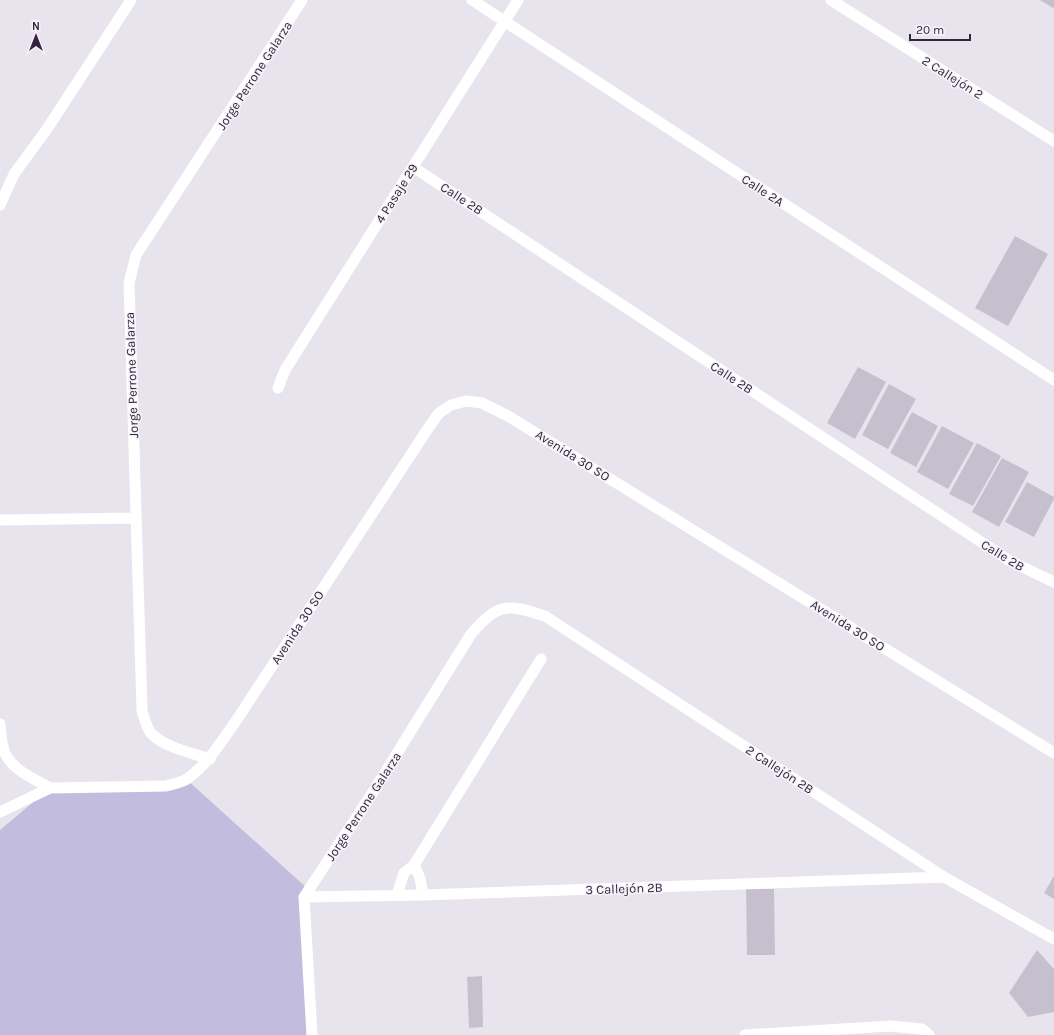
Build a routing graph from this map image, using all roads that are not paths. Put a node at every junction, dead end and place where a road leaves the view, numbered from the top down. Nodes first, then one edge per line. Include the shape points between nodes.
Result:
1 (131, 0) edge
2 (302, 0) edge
3 (472, 0) edge
4 (518, 0) edge
5 (831, 0) edge
6 (505, 22) junction
7 (1054, 141) edge
8 (414, 166) junction
9 (0, 205) edge
10 (1054, 380) edge
11 (278, 388) dead end
12 (136, 518) junction
13 (0, 520) edge
14 (1054, 582) edge
15 (503, 608) joint
16 (541, 659) dead end
17 (0, 724) edge
18 (1054, 753) edge
19 (210, 758) junction
20 (50, 788) junction
21 (0, 812) edge
22 (414, 864) junction
23 (944, 876) junction
24 (397, 895) junction
25 (423, 895) junction
26 (304, 897) junction
27 (1054, 939) edge
28 (926, 1032) edge
29 (312, 1035) edge
30 (745, 1035) edge

1 - 9 street via 47,129 14,174
2 - 12 street, Jorge Perrone Galarza via 136,255 129,283
3 - 6 street, Calle 2A
4 - 6 street, 4 Pasaje 29
5 - 7 street, 2 Callejón 2
6 - 8 street, 4 Pasaje 29
6 - 10 street, Calle 2A
8 - 11 street, 4 Pasaje 29 via 285,370
8 - 14 street, Calle 2B via 1010,560
12 - 13 street
12 - 19 street, Jorge Perrone Galarza via 144,722 150,732 173,747
15 - 23 street, 2 Callejón 2B via 519,608 545,616
15 - 26 street, Jorge Perrone Galarza via 484,619 471,634
16 - 22 street
17 - 20 street via 3,745 12,764
18 - 19 street, Avenida 30 SO via 508,416 482,403 466,401 451,404 439,412
19 - 20 street, Avenida 30 SO via 186,779 166,786
20 - 21 street
22 - 24 street via 404,873
22 - 25 street
23 - 25 street, 3 Callejón 2B
23 - 27 street, 2 Callejón 2B
24 - 25 street, 3 Callejón 2B
24 - 26 street, 3 Callejón 2B
26 - 29 street
28 - 30 street via 890,1026

